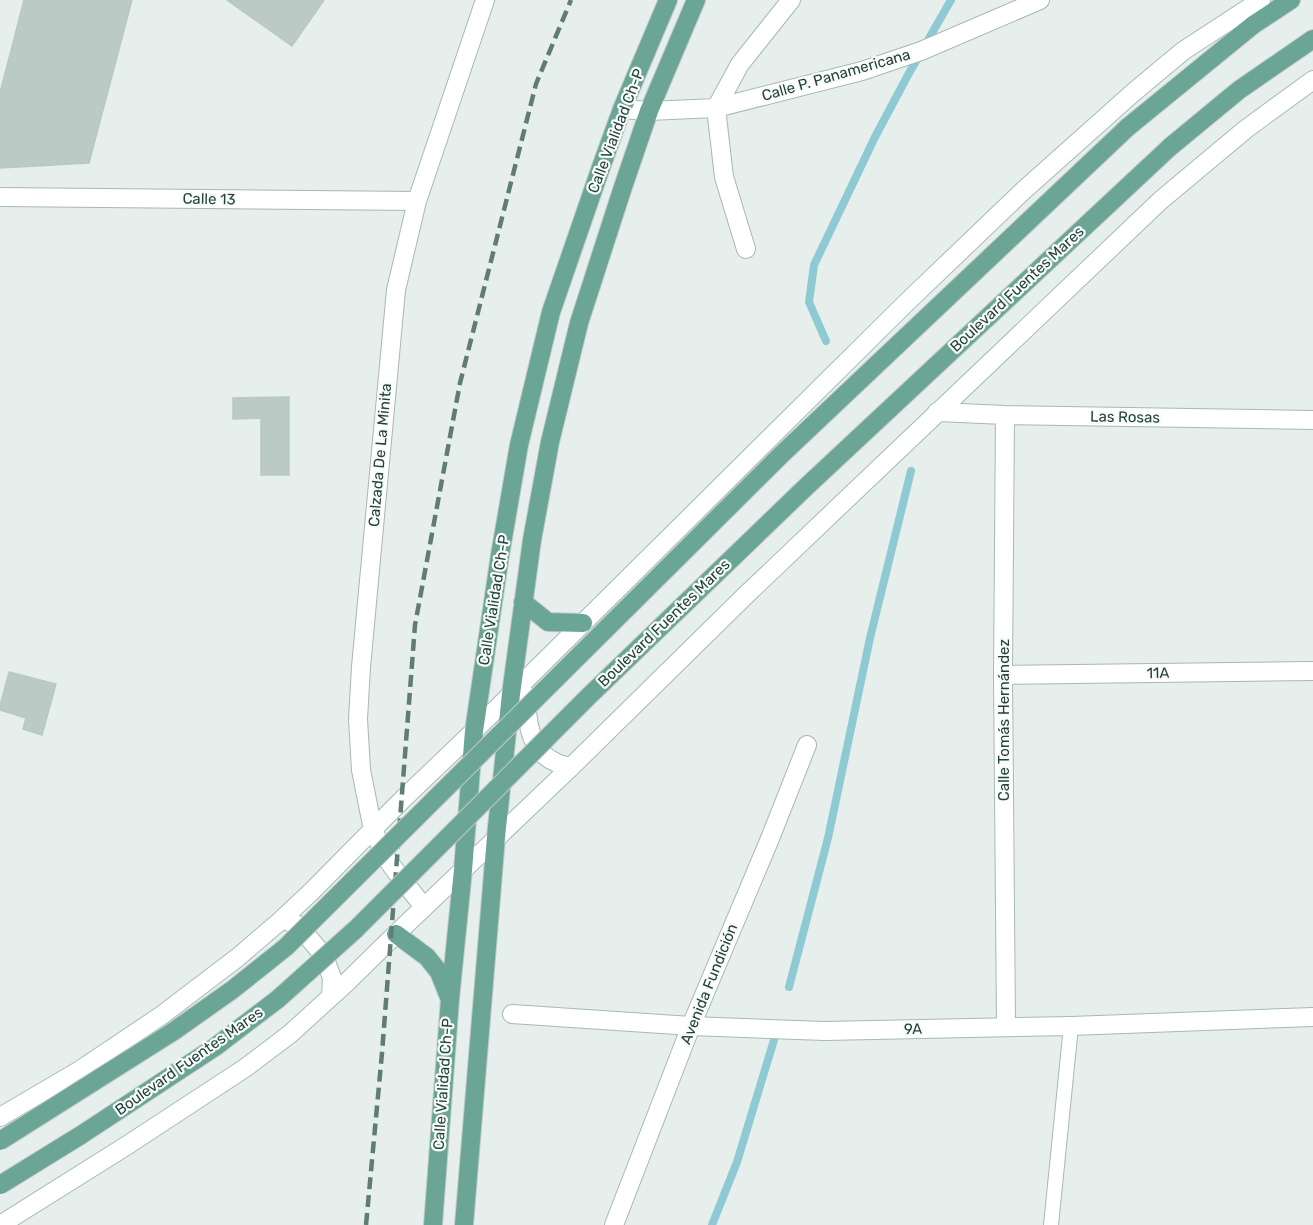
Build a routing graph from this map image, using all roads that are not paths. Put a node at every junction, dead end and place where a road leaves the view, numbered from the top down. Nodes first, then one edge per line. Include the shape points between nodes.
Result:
1 (485, 0) edge
2 (669, 0) edge
3 (696, 0) edge
4 (791, 0) edge
5 (1040, 0) edge
6 (1261, 0) edge
7 (1291, 0) edge
8 (1313, 39) edge
9 (1313, 80) edge
10 (716, 108) junction
11 (622, 109) junction
12 (649, 111) junction
13 (0, 197) edge
14 (417, 201) junction
15 (746, 249) dead end
16 (937, 412) junction
17 (1005, 415) junction
18 (1313, 420) edge
19 (523, 602) junction
20 (583, 623) junction
21 (1313, 671) edge
22 (531, 674) junction
23 (1003, 675) junction
24 (511, 694) junction
25 (474, 731) junction
26 (807, 745) dead end
27 (571, 767) junction
28 (373, 830) junction
29 (496, 837) junction
30 (463, 870) junction
31 (424, 907) junction
32 (279, 922) junction
33 (396, 934) junction
34 (331, 996) junction
35 (450, 999) junction
36 (512, 1014) dead end
37 (1313, 1017) edge
38 (691, 1026) junction
39 (1006, 1026) junction
40 (1071, 1026) junction
41 (0, 1117) edge
42 (0, 1141) edge
43 (0, 1185) edge
44 (0, 1225) edge
45 (433, 1225) edge
46 (464, 1225) edge
47 (614, 1225) edge
48 (1051, 1225) edge

1 - 14 street, Calzada De La Minita
2 - 11 main road, Calle Vialidad Ch-P
3 - 12 main road, Calle Vialidad Ch-P
4 - 10 street via 740,64
5 - 10 street, Calle P. Panamericana via 921,51 862,71
6 - 20 street via 1184,51 1023,190
7 - 42 main road, bridge via 1253,25 1128,127 781,455 286,947 174,1031
8 - 43 main road, Boulevard Fuentes Mares, bridge via 1239,90 1170,147 798,494 356,929 278,999 215,1047
9 - 16 street via 1246,129 1161,200
10 - 12 street, Calle P. Panamericana
10 - 15 street via 724,177
11 - 12 street, Calle P. Panamericana
11 - 25 main road, Calle Vialidad Ch-P via 551,312 522,434
12 - 19 main road, Calle Vialidad Ch-P via 579,323 550,442
13 - 14 street, Calle 13
14 - 28 street, Calzada De La Minita via 396,290 361,667 361,770
16 - 17 street, Las Rosas
16 - 27 street
17 - 18 street, Las Rosas
17 - 23 street, Calle Tomás Hernández
19 - 20 main road via 548,622
19 - 24 main road, Calle Vialidad Ch-P
20 - 22 street
21 - 23 street, 11A
22 - 24 street
22 - 27 street via 526,713 530,732 546,756
23 - 39 street, Calle Tomás Hernández
24 - 25 street
24 - 29 main road, Calle Vialidad Ch-P
25 - 28 street
25 - 30 main road, Calle Vialidad Ch-P
26 - 38 street, Avenida Fundición
27 - 29 street
28 - 31 street, Calzada De La Minita via 387,859
28 - 32 street
29 - 30 street
29 - 46 main road, Calle Vialidad Ch-P
30 - 31 street
30 - 35 main road, Calle Vialidad Ch-P
31 - 33 street
32 - 34 street via 298,925 324,956 332,978
32 - 41 street via 162,1015
33 - 34 street
33 - 35 main road via 427,957 439,972
34 - 44 street via 245,1068
35 - 45 main road, Calle Vialidad Ch-P
36 - 38 street, 9A
37 - 40 street, 9A
38 - 39 street, 9A via 825,1031
38 - 47 street, Avenida Fundición
39 - 40 street, 9A
40 - 48 lane

